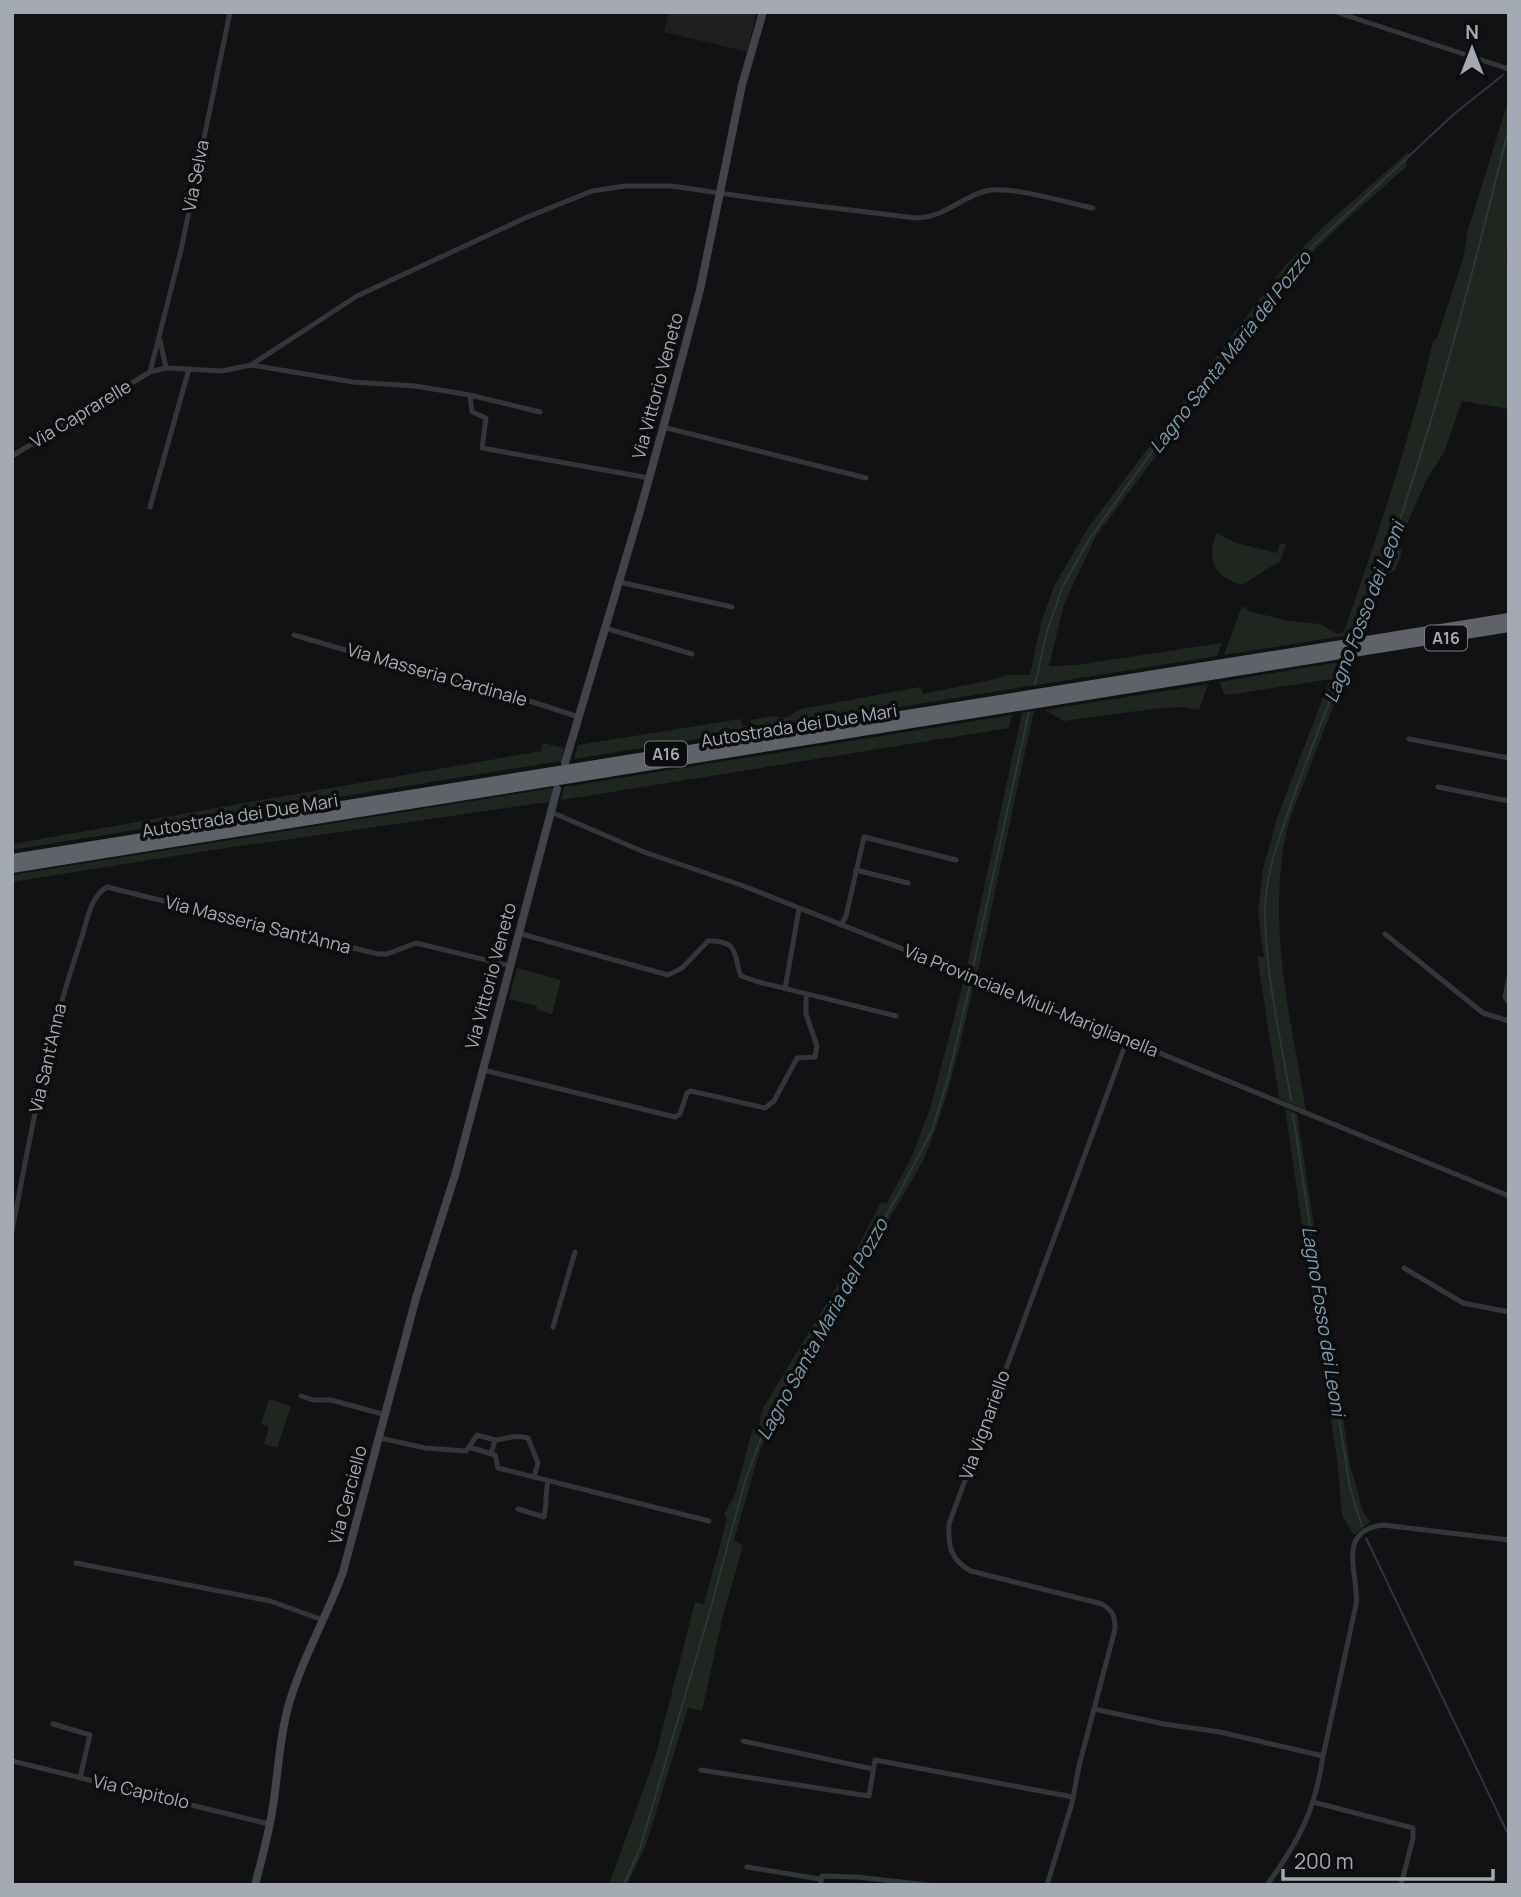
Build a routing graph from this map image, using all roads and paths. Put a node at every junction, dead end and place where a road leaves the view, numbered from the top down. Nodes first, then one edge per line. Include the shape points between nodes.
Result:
1 (230, 12) edge
2 (763, 12) edge
3 (1336, 12) edge
4 (1509, 69) edge
5 (721, 194) junction
6 (1093, 208) dead end
7 (160, 340) junction
8 (251, 365) junction
9 (166, 368) junction
10 (189, 369) junction
11 (150, 372) junction
12 (470, 395) junction
13 (540, 412) dead end
14 (663, 427) junction
15 (12, 456) edge
16 (649, 478) junction
17 (866, 478) dead end
18 (150, 507) dead end
19 (618, 582) junction
20 (732, 607) dead end
21 (1509, 618) edge
22 (1509, 627) edge
23 (605, 628) junction
24 (294, 635) dead end
25 (1384, 643) junction
26 (1319, 653) junction
27 (692, 654) dead end
28 (579, 717) junction
29 (1409, 739) dead end
30 (1509, 758) edge
31 (565, 763) dead end
32 (1438, 787) dead end
33 (558, 789) dead end
34 (1509, 801) edge
35 (551, 811) junction
36 (12, 859) edge
37 (956, 860) dead end
38 (12, 869) edge
39 (856, 870) junction
40 (908, 883) dead end
41 (101, 890) joint
42 (799, 909) junction
43 (841, 925) junction
44 (519, 933) junction
45 (1385, 934) dead end
46 (511, 966) junction
47 (1509, 977) edge
48 (785, 989) junction
49 (806, 994) junction
50 (1509, 1003) edge
51 (896, 1016) dead end
52 (1509, 1021) edge
53 (1127, 1040) junction
54 (483, 1070) junction
55 (456, 1172) joint
56 (1509, 1196) edge
57 (12, 1231) edge
58 (575, 1252) dead end
59 (1404, 1268) dead end
60 (1509, 1312) edge
61 (553, 1327) dead end
62 (301, 1396) dead end
63 (386, 1415) junction
64 (380, 1438) junction
65 (495, 1440) junction
66 (469, 1447) junction
67 (491, 1454) junction
68 (534, 1477) junction
69 (548, 1481) junction
70 (518, 1509) dead end
71 (709, 1521) dead end
72 (1509, 1540) edge
73 (76, 1563) dead end
74 (323, 1620) junction
75 (1094, 1709) junction
76 (53, 1724) dead end
77 (743, 1741) dead end
78 (1323, 1756) junction
79 (12, 1761) edge
80 (873, 1769) junction
81 (701, 1770) dead end
82 (79, 1778) junction
83 (1073, 1797) junction
84 (1313, 1802) junction
85 (269, 1824) junction
86 (747, 1867) dead end
87 (820, 1882) edge
88 (255, 1885) edge
89 (928, 1885) edge
90 (1047, 1885) edge
91 (1267, 1885) edge
92 (1401, 1885) edge

1 - 7 street, Via Selva
2 - 5 street, Via Vittorio Veneto via 742,85
3 - 4 street
5 - 6 street via 916,218 934,216 992,190
5 - 8 street via 672,186 592,191 357,296
5 - 14 street, Via Vittorio Veneto
7 - 9 street, Via Selva
7 - 11 street, Via Selva
8 - 10 street, Via Caprarelle via 222,372
8 - 12 street
9 - 10 street, Via Caprarelle
9 - 11 street, Via Caprarelle
10 - 18 street
11 - 15 street, Via Caprarelle
12 - 13 street
12 - 16 street via 472,412 486,418 482,448
14 - 16 street, Via Vittorio Veneto
14 - 17 street
16 - 19 street, Via Vittorio Veneto
19 - 20 street
19 - 23 street, Via Vittorio Veneto
21 - 25 highway, Autostrada dei Due Mari / A16
22 - 25 highway, Autostrada dei Due Mari / A16
23 - 27 street
23 - 28 street, Via Vittorio Veneto
24 - 28 street, Via Masseria Cardinale
25 - 26 highway, Autostrada dei Due Mari / A16
26 - 36 highway, Autostrada dei Due Mari / A16
26 - 38 highway, Autostrada dei Due Mari / A16
28 - 31 street, Via Vittorio Veneto
29 - 30 street
32 - 34 street
33 - 35 street, Via Vittorio Veneto
35 - 42 street, Via Provinciale Miuli-Mariglianella via 644,852
35 - 44 street, Via Vittorio Veneto
37 - 39 street via 864,837
39 - 40 street
39 - 43 street
41 - 46 street, Via Masseria Sant'Anna via 115,887 378,954 416,943
41 - 57 street, Via Sant'Anna via 51,1036
42 - 43 street, Via Provinciale Miuli-Mariglianella
42 - 48 street
43 - 53 street, Via Provinciale Miuli-Mariglianella
44 - 46 street, Via Vittorio Veneto
44 - 48 street via 668,975 708,941 720,941 737,956 741,976
45 - 52 street via 1483,1013
46 - 54 street, Via Vittorio Veneto
47 - 50 street via 1505,997
48 - 49 street
49 - 51 street
49 - 54 street via 806,1014 817,1046 815,1057 797,1058 774,1101 765,1108 691,1091 675,1117
53 - 56 street, Via Provinciale Miuli-Mariglianella
53 - 75 street, Via Vignariello via 949,1524 949,1546 961,1566 1111,1610 1115,1629
54 - 55 street, Via Vittorio Veneto
55 - 63 street, Via Cerciello via 416,1298
58 - 61 street
59 - 60 street via 1463,1303
62 - 63 street
63 - 64 street, Via Cerciello
64 - 66 street via 425,1448 466,1451
64 - 74 street, Via Cerciello via 343,1572
65 - 66 street via 477,1435
65 - 67 street
65 - 68 street via 511,1435 528,1438 538,1463
66 - 67 street
67 - 68 street via 498,1468
68 - 69 street
69 - 70 street via 544,1517
69 - 71 street
72 - 78 street via 1383,1525 1360,1536 1352,1548 1356,1605
73 - 74 street via 270,1601
74 - 85 street, Via Cerciello via 288,1709
75 - 78 street
75 - 83 street, Via Vignariello
76 - 82 street via 90,1735
77 - 80 street
78 - 84 street
79 - 82 street, Via Capitolo
80 - 81 street via 869,1796
80 - 83 street via 875,1760
82 - 85 street, Via Capitolo
83 - 90 street, Via Vignariello
84 - 91 street via 1300,1835
84 - 92 street via 1413,1828
85 - 88 street, Via Cerciello
86 - 87 street
87 - 89 street via 822,1876 858,1877

